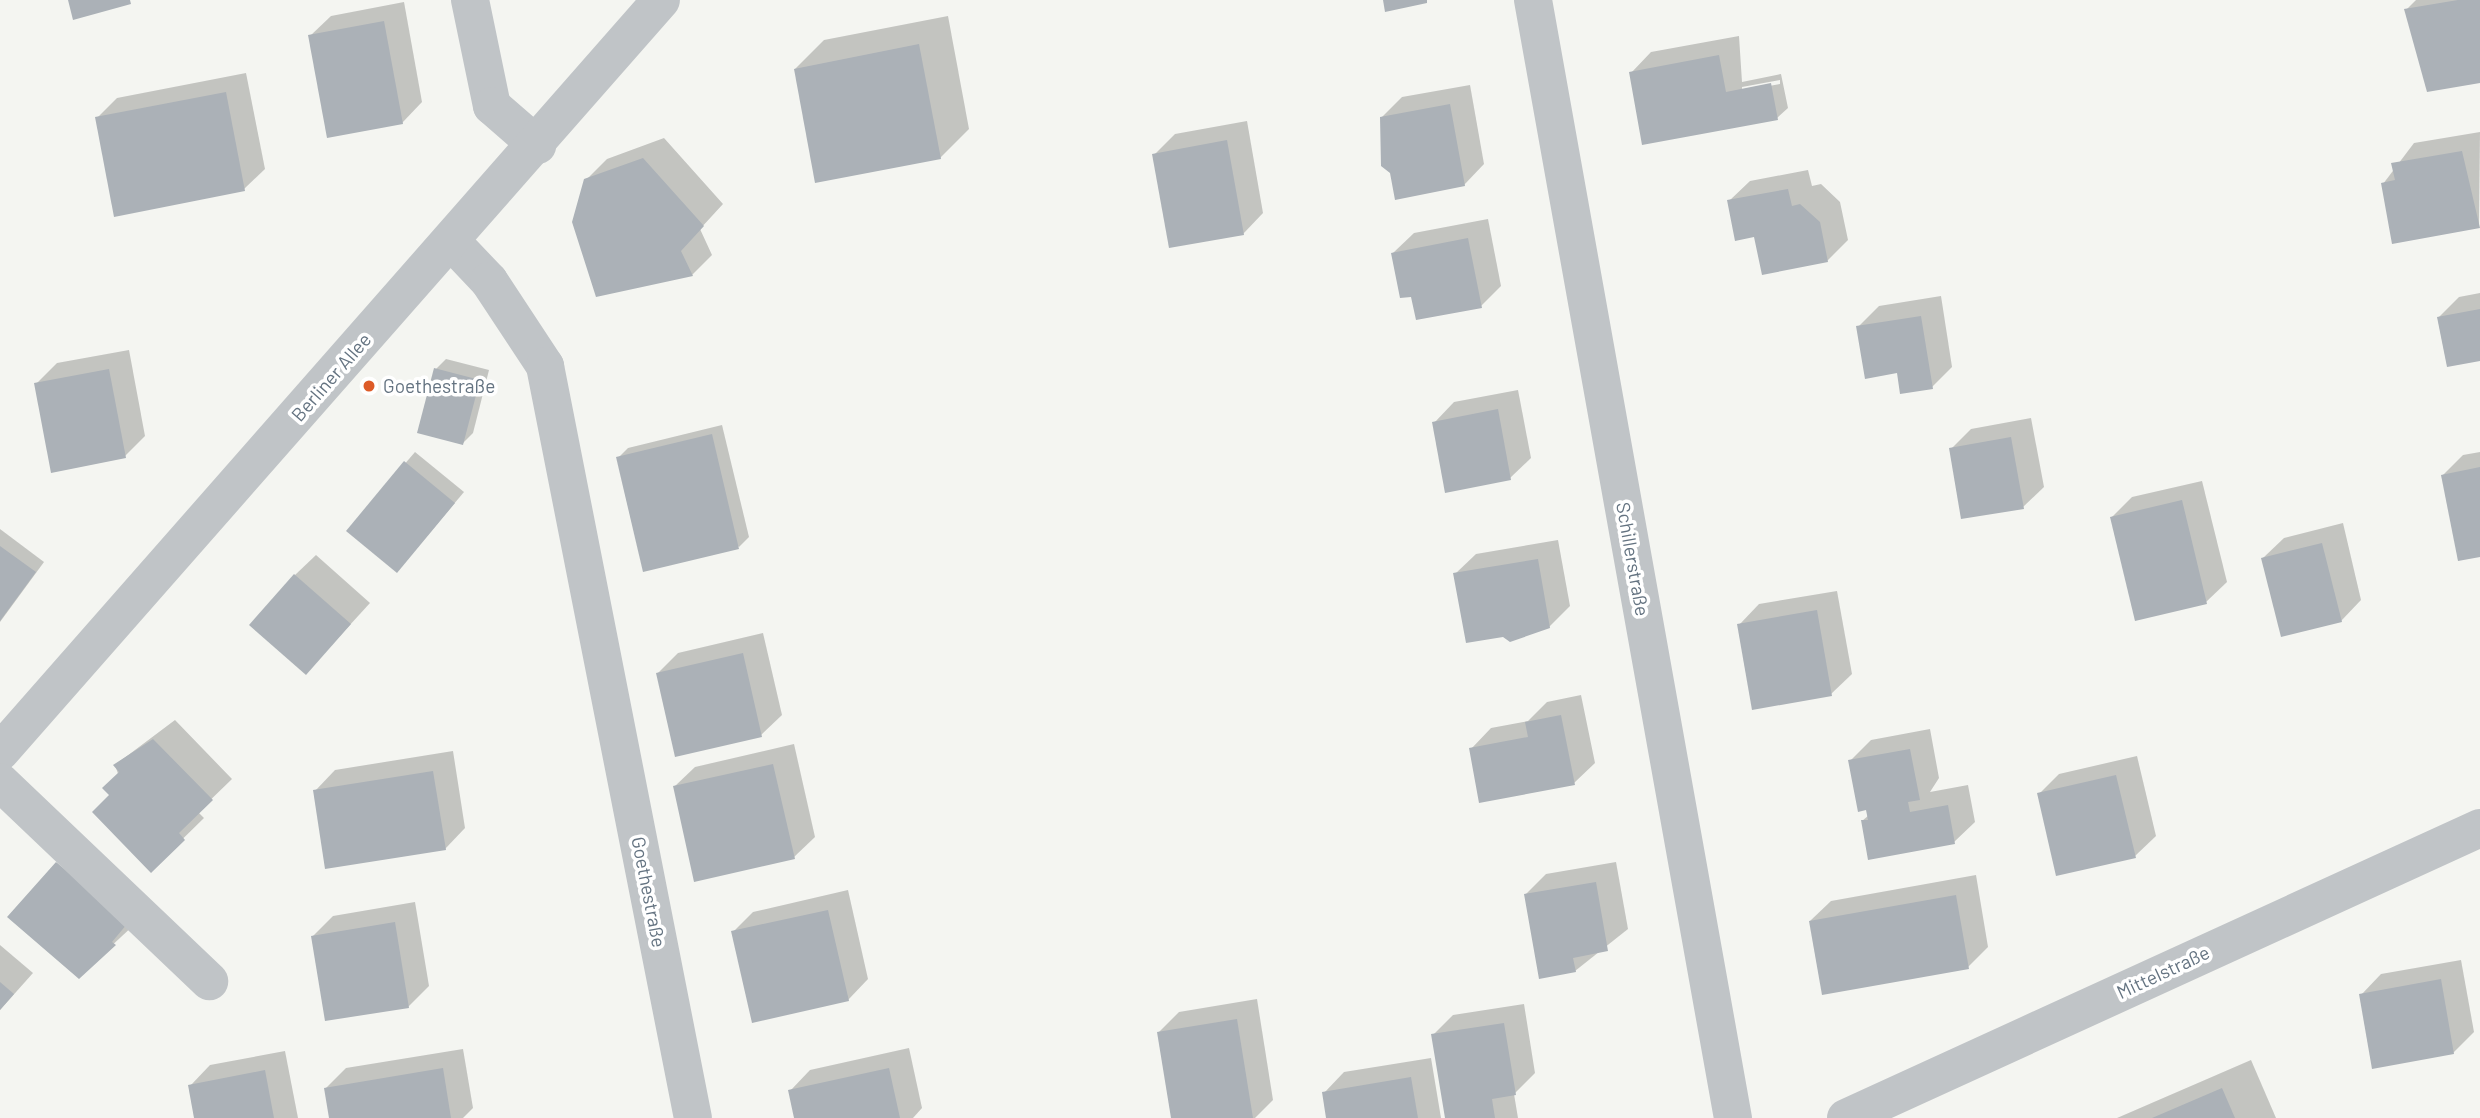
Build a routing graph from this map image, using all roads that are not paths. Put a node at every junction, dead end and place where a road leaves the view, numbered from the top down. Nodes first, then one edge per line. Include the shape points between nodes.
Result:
1 (470, 0) edge
2 (661, 0) edge
3 (1533, 0) edge
4 (537, 145) junction
5 (451, 241) junction
6 (0, 752) edge
7 (0, 782) edge
8 (2480, 828) edge
9 (209, 981) dead end
10 (693, 1118) edge
11 (1733, 1118) edge
12 (1846, 1118) edge

1 - 4 street via 492,106
2 - 4 street, Berliner Allee
3 - 11 street, Schillerstraße
4 - 5 street, Berliner Allee
5 - 6 street, Berliner Allee
5 - 10 street, Goethestraße via 489,281 545,366
7 - 9 street
8 - 12 street, Mittelstraße

